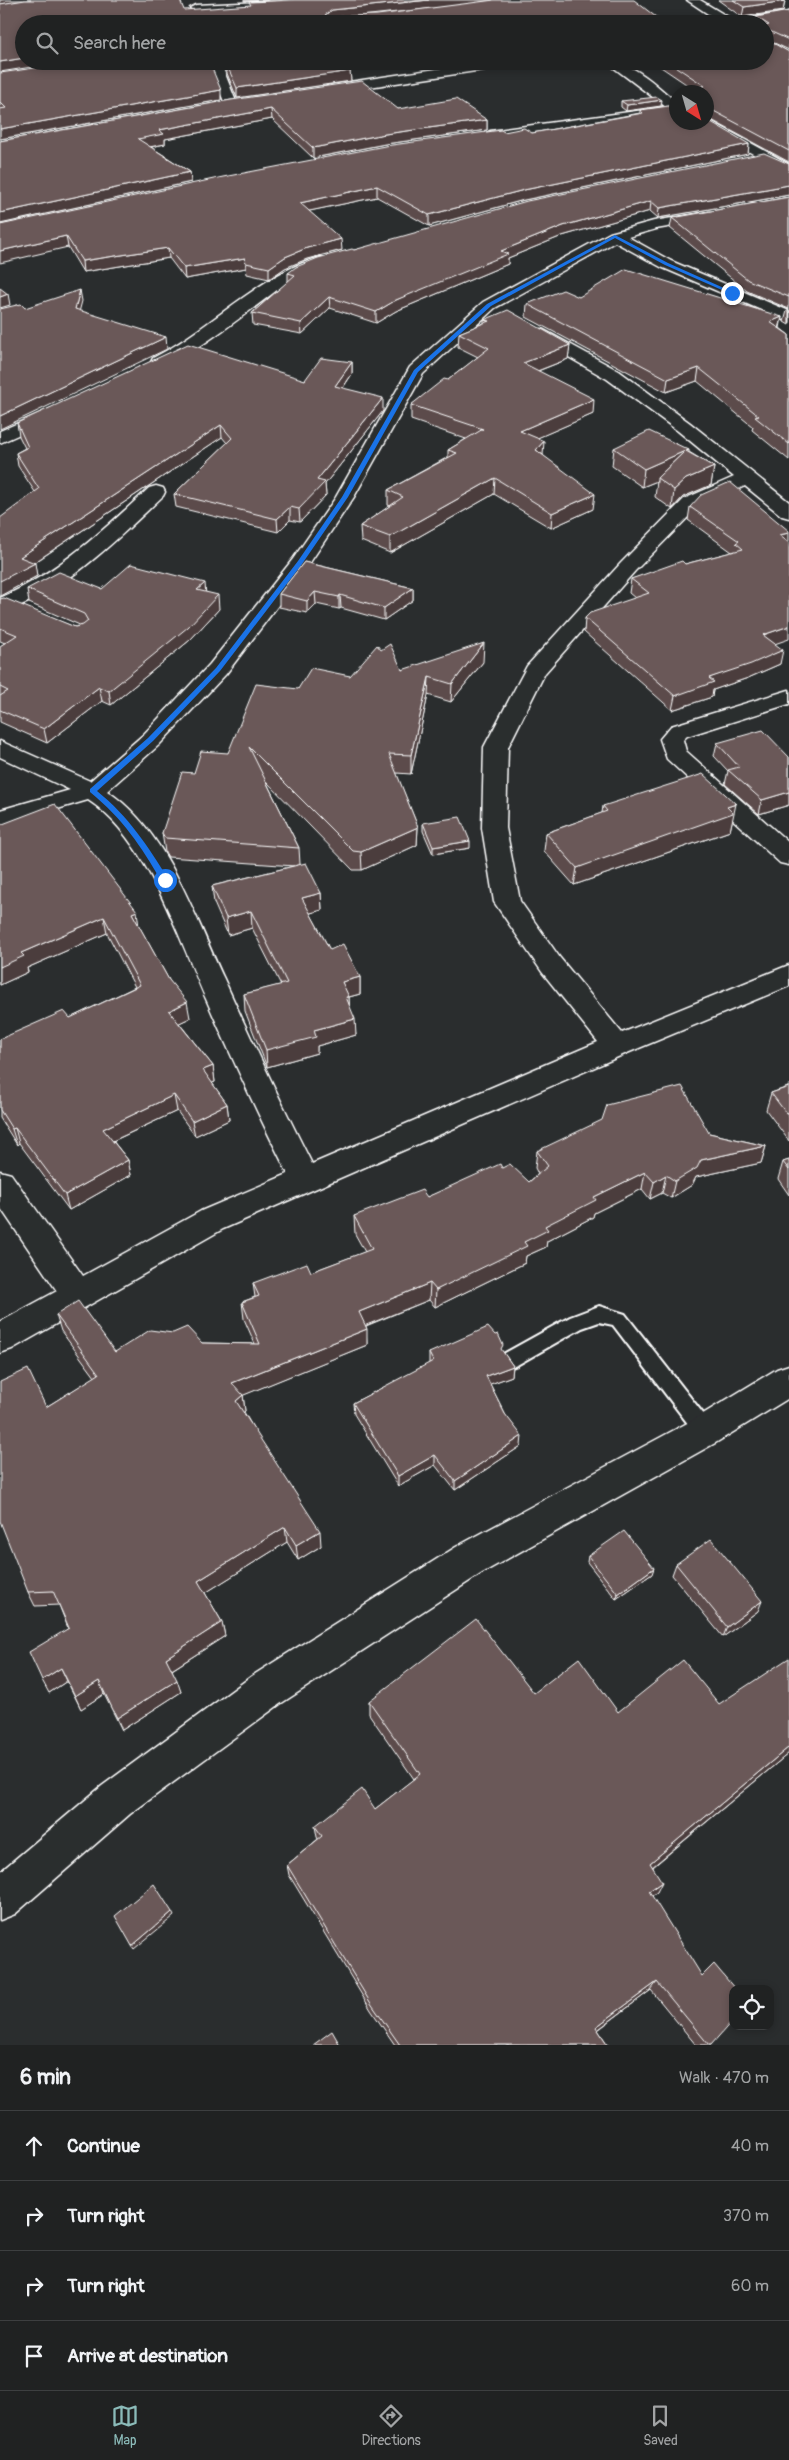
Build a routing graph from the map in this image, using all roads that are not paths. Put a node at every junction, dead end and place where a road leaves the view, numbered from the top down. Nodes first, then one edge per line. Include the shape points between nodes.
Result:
1 (692, 0) edge
2 (293, 4) edge
3 (196, 8) edge
4 (716, 15) edge
5 (789, 16) edge
6 (774, 18) edge
7 (218, 70) edge
8 (455, 70) edge
9 (625, 70) edge
10 (320, 90) edge
11 (669, 102) edge
12 (232, 104) edge
13 (669, 109) edge
14 (714, 129) edge
15 (478, 136) edge
16 (765, 157) junction
17 (746, 161) edge
18 (789, 170) edge
19 (722, 213) edge
20 (615, 236) junction
21 (332, 259) edge
22 (489, 305) junction
23 (506, 315) edge
24 (789, 317) edge
25 (522, 324) edge
26 (147, 367) edge
27 (60, 409) edge
28 (0, 438) edge
29 (747, 478) junction
30 (156, 492) dead end
31 (789, 512) edge
32 (4, 605) edge
33 (34, 614) edge
34 (789, 697) edge
35 (0, 748) edge
36 (92, 791) junction
37 (0, 818) edge
38 (789, 856) edge
39 (789, 975) edge
40 (617, 1046) junction
41 (306, 1181) junction
42 (0, 1183) edge
43 (78, 1296) junction
44 (0, 1339) edge
45 (512, 1359) dead end
46 (789, 1380) edge
47 (705, 1431) junction
48 (0, 1899) edge

1 - 4 street
2 - 3 street
5 - 6 street
7 - 12 street
8 - 10 street
9 - 11 street
13 - 15 street
14 - 16 street
16 - 17 street
16 - 18 street
19 - 20 street via 654,225
20 - 22 street
20 - 24 street via 666,264
21 - 26 street via 291,273 183,350
22 - 23 street
22 - 36 street via 416,371 345,497 300,563 218,669 151,740
25 - 29 street via 613,375
27 - 28 street
29 - 31 street
29 - 40 street via 691,503 628,566 535,671 496,747 494,828 507,902
30 - 32 street via 100,545 61,573
32 - 33 street
34 - 38 street via 679,731 671,739 675,754
35 - 36 street
36 - 37 street
36 - 41 street via 128,824 165,880 270,1112
39 - 40 street
40 - 41 street
41 - 43 street via 212,1220
42 - 43 street
43 - 44 street
45 - 47 lane via 576,1322 599,1314 619,1319
46 - 47 street
47 - 48 street via 469,1560 266,1690 116,1800

